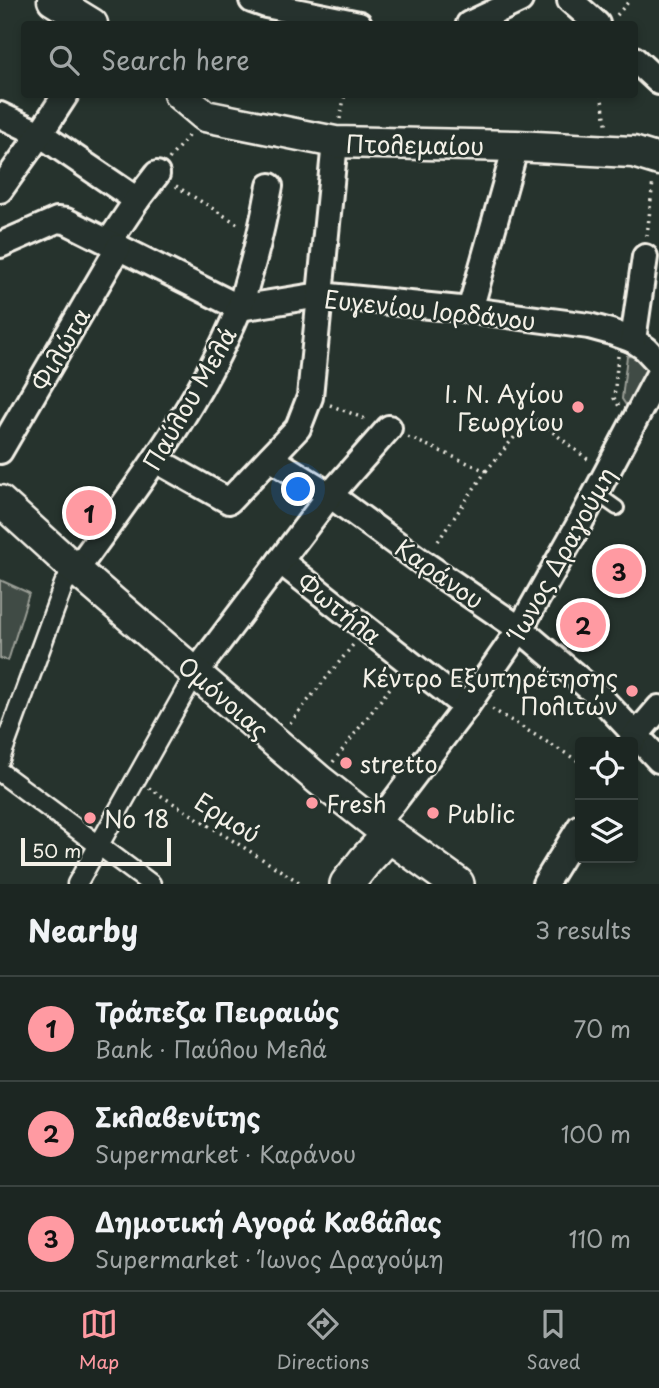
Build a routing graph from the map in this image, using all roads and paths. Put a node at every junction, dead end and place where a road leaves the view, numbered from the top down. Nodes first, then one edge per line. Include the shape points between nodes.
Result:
1 (53, 0) edge
2 (252, 0) edge
3 (520, 0) edge
4 (570, 0) edge
5 (630, 0) edge
6 (606, 20) edge
7 (87, 21) edge
8 (344, 21) edge
9 (475, 21) edge
10 (638, 62) edge
11 (659, 82) edge
12 (63, 98) edge
13 (184, 98) edge
14 (602, 98) edge
15 (0, 116) edge
16 (40, 134) junction
17 (335, 142) junction
18 (516, 146) junction
19 (612, 151) junction
20 (657, 159) edge
21 (157, 174) joint
22 (270, 186) dead end
23 (0, 190) edge
24 (137, 200) junction
25 (261, 239) junction
26 (0, 245) edge
27 (114, 245) junction
28 (645, 257) joint
29 (320, 295) junction
30 (240, 308) junction
31 (470, 310) junction
32 (627, 338) junction
33 (659, 363) edge
34 (659, 374) edge
35 (310, 397) junction
36 (620, 408) dead end
37 (390, 428) junction
38 (0, 451) edge
39 (270, 458) junction
40 (156, 460) junction
41 (598, 467) dead end
42 (486, 471) junction
43 (596, 493) junction
44 (330, 495) junction
45 (0, 500) edge
46 (617, 508) dead end
47 (280, 561) junction
48 (423, 563) junction
49 (76, 570) junction
50 (366, 628) junction
51 (520, 629) junction
52 (410, 663) junction
53 (196, 672) junction
54 (469, 702) junction
55 (659, 708) edge
56 (631, 737) edge
57 (635, 737) edge
58 (275, 741) junction
59 (638, 743) edge
60 (0, 759) edge
61 (575, 759) edge
62 (659, 760) edge
63 (0, 772) edge
64 (136, 779) junction
65 (319, 780) junction
66 (382, 830) junction
67 (575, 835) edge
68 (99, 844) junction
69 (77, 884) edge
70 (151, 884) edge
71 (302, 884) edge
72 (347, 884) edge
73 (457, 884) edge
74 (545, 884) edge

1 - 7 street
2 - 8 street
3 - 9 street
4 - 6 street
5 - 6 path
10 - 11 street
12 - 16 street
13 - 17 street, Πτολεμαίου via 205,116
14 - 19 path
15 - 16 street
16 - 23 street
16 - 24 street
17 - 18 street, Πτολεμαίου
17 - 29 street
18 - 19 street, Πτολεμαίου
18 - 31 street
19 - 20 street, Πτολεμαίου
20 - 28 path
21 - 24 street, Φιλώτα
21 - 25 path
22 - 25 street, Παύλου Μελά
24 - 27 street, Φιλώτα
25 - 30 street, Παύλου Μελά
26 - 27 street via 57,220
27 - 30 street
27 - 38 street, Φιλώτα
28 - 32 street
29 - 30 street, Ευγενίου Ιορδάνου
29 - 31 street, Ευγενίου Ιορδάνου
29 - 35 street
30 - 40 street, Παύλου Μελά via 206,378
31 - 32 street, Ευγενίου Ιορδάνου via 589,326
32 - 33 street
32 - 36 path via 614,398
34 - 43 street, Ίωνος Δραγούμη
35 - 37 path
35 - 39 street via 298,428
37 - 42 path
37 - 44 street
39 - 40 street via 229,501
39 - 44 street, Καράνου
40 - 49 street, Παύλου Μελά
41 - 42 path via 532,416
42 - 48 path
43 - 46 lane
43 - 51 street, Ίωνος Δραγούμη
44 - 47 street
44 - 48 street, Καράνου
45 - 49 street, Ομόνοιας
47 - 50 street, Φωτήλα
47 - 53 street
48 - 51 street, Καράνου
49 - 53 street, Ομόνοιας
49 - 60 street, Παύλου Μελά via 64,584
50 - 52 street, Φωτήλα
50 - 58 path
51 - 54 street, Ίωνος Δραγούμη
51 - 56 street, Καράνου via 600,697
52 - 54 street, Φωτήλα
52 - 65 path
53 - 58 street, Ομόνοιας
53 - 64 street
54 - 61 path
54 - 66 street, Ίωνος Δραγούμη via 400,794
55 - 57 street
58 - 65 street, Ομόνοιας
59 - 62 street, Καράνου
63 - 68 street
64 - 68 street
64 - 71 path, Ερμού
65 - 66 street, Ομόνοιας
66 - 72 main road, Ίωνος Δραγούμη
66 - 73 main road, Ομόνοιας
67 - 74 street
68 - 69 street
68 - 70 street

